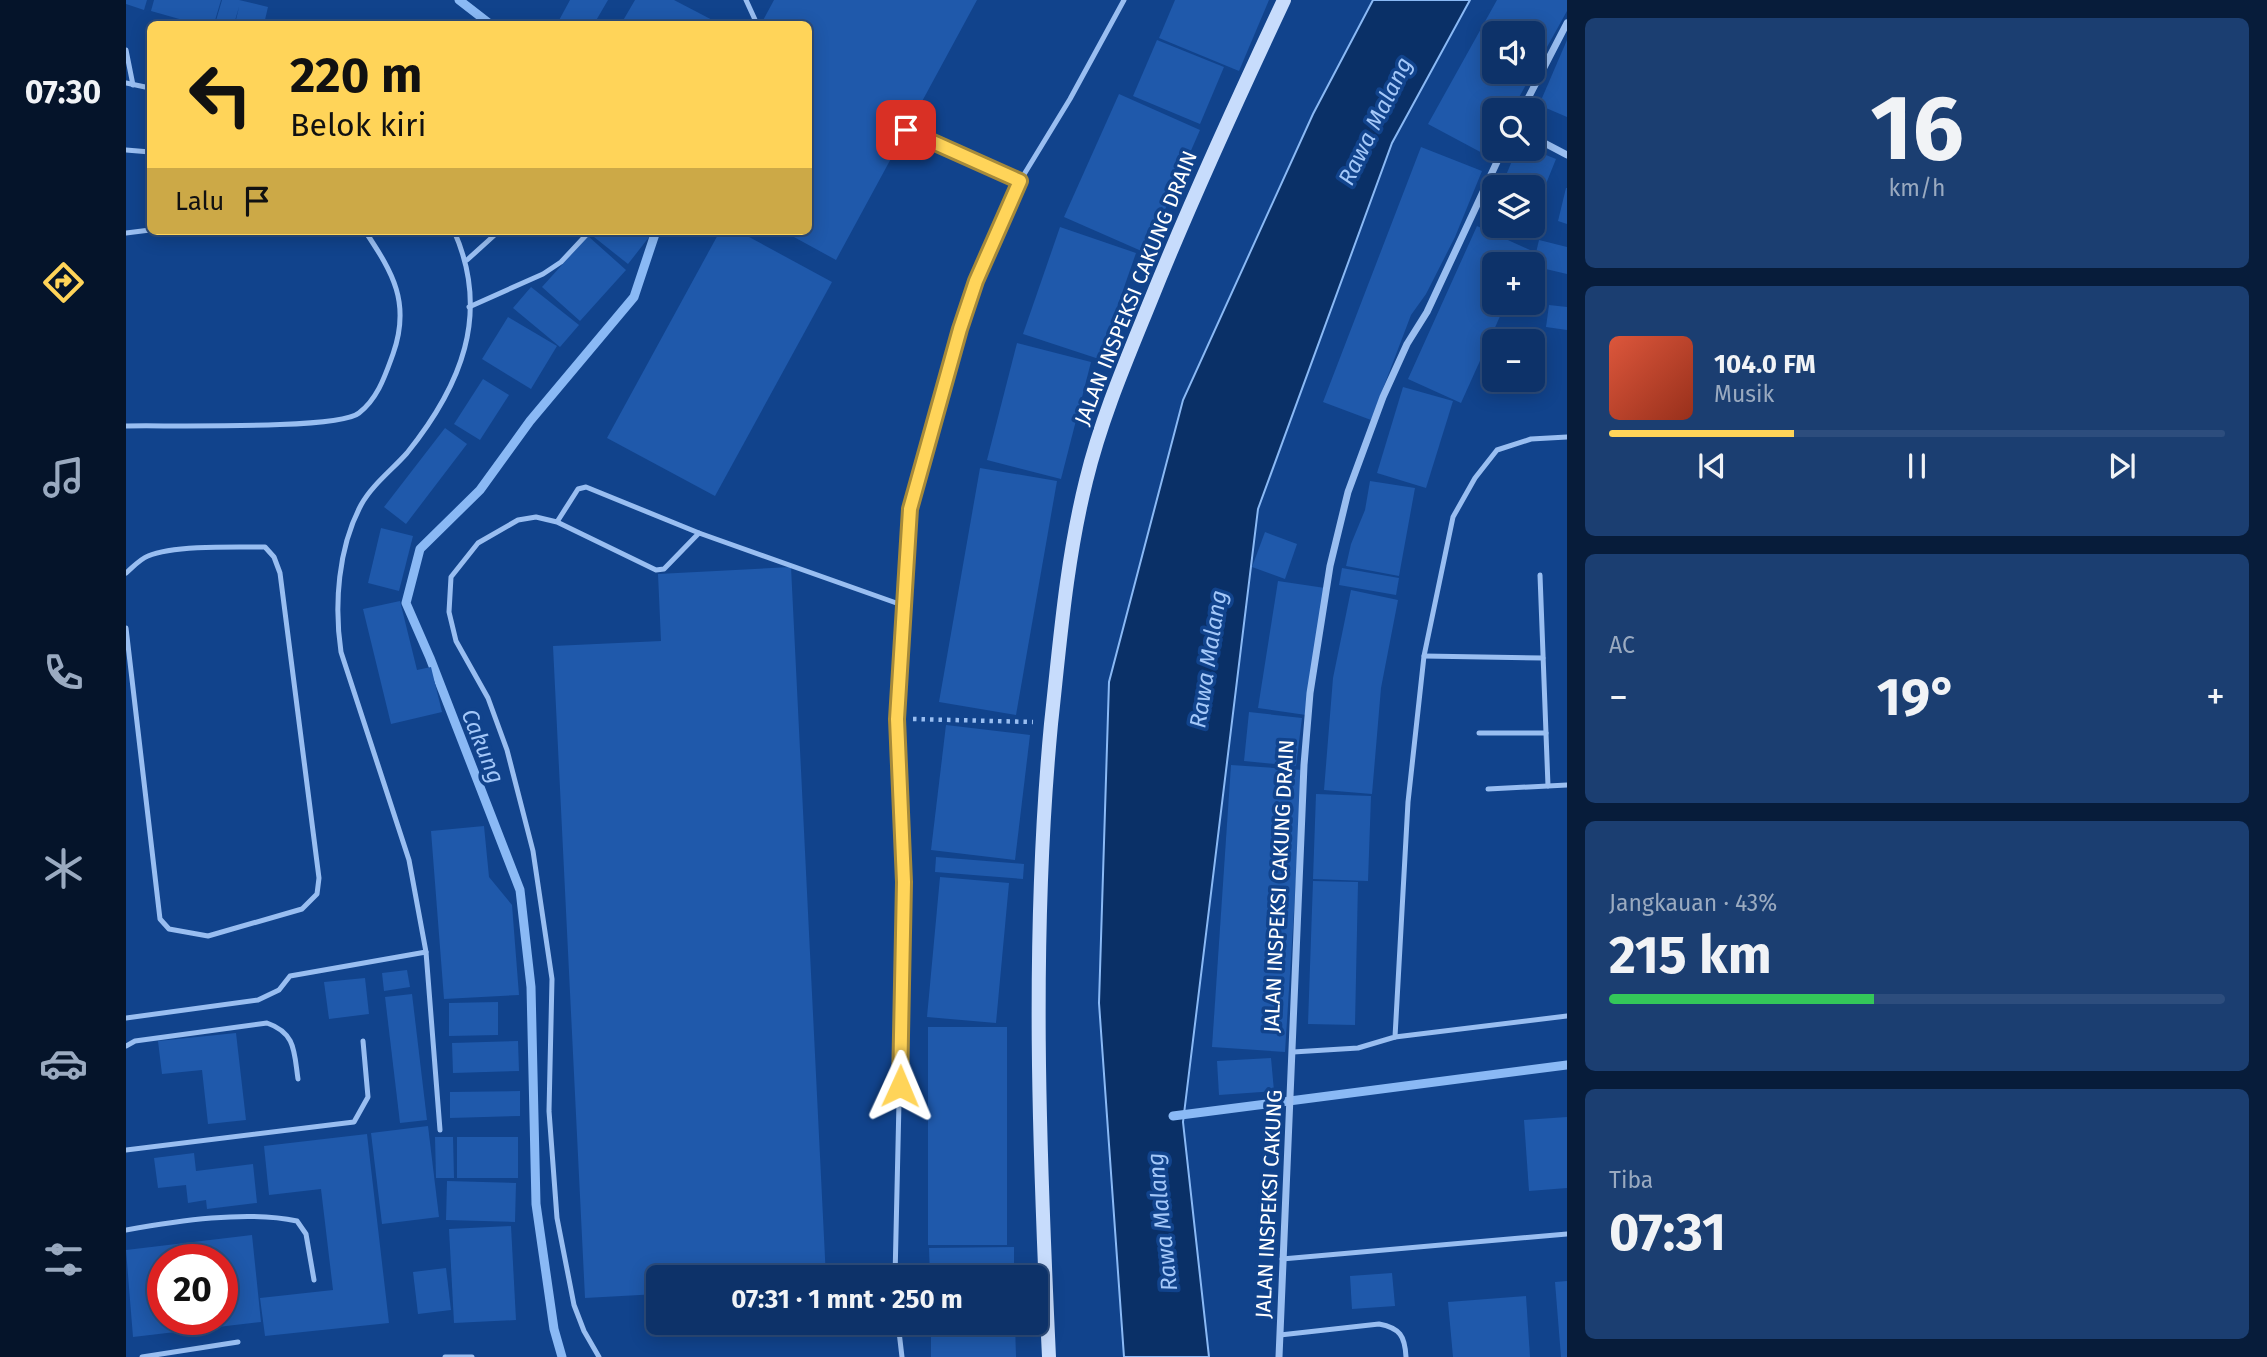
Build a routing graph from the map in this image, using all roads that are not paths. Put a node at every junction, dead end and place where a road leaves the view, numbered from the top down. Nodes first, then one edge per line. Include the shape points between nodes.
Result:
1 (746, 0) edge
2 (1124, 0) edge
3 (1284, 0) edge
4 (756, 21) edge
5 (1567, 23) edge
6 (126, 50) edge
7 (126, 83) edge
8 (134, 85) junction
9 (147, 87) edge
10 (1528, 98) edge
11 (906, 130) dead end
12 (1545, 143) edge
13 (126, 150) edge
14 (147, 152) edge
15 (1567, 155) edge
16 (1497, 161) edge
17 (1020, 181) junction
18 (147, 230) edge
19 (126, 233) edge
20 (368, 235) edge
21 (456, 235) edge
22 (495, 235) edge
23 (586, 235) edge
24 (467, 260) junction
25 (468, 307) junction
26 (126, 426) edge
27 (1567, 438) edge
28 (557, 522) junction
29 (699, 533) junction
30 (126, 573) edge
31 (1540, 575) dead end
32 (902, 605) junction
33 (126, 628) edge
34 (1424, 656) junction
35 (1543, 658) junction
36 (135, 693) junction
37 (126, 695) edge
38 (1479, 733) dead end
39 (1546, 733) junction
40 (1567, 785) edge
41 (1549, 786) junction
42 (1488, 789) dead end
43 (426, 953) junction
44 (1567, 1016) edge
45 (126, 1018) edge
46 (1395, 1037) junction
47 (363, 1041) dead end
48 (126, 1046) edge
49 (1293, 1052) junction
50 (298, 1079) dead end
51 (440, 1130) dead end
52 (126, 1150) edge
53 (126, 1230) edge
54 (1567, 1234) edge
55 (1282, 1259) junction
56 (895, 1265) edge
57 (314, 1280) dead end
58 (899, 1335) edge
59 (1280, 1335) junction
60 (238, 1342) dead end
61 (142, 1357) edge
62 (444, 1357) edge
63 (472, 1357) edge
64 (599, 1357) edge
65 (902, 1357) edge
66 (1049, 1357) edge
67 (1279, 1357) edge
68 (1406, 1357) edge

1 - 4 lane
2 - 17 lane
3 - 66 street, JALAN INSPEKSI CAKUNG DRAIN via 1197,187 1105,416 1069,556 1041,831 1038,1126
5 - 10 street
6 - 8 lane
7 - 8 lane
8 - 9 lane
11 - 17 lane
12 - 15 street
13 - 14 lane
16 - 49 street, JALAN INSPEKSI CAKUNG DRAIN via 1382,397 1334,538 1304,765
17 - 32 lane via 976,281 910,509
18 - 19 lane
20 - 26 lane via 394,274 402,330 382,387 358,415 310,425
21 - 24 lane
22 - 24 lane
23 - 25 lane via 543,275
24 - 25 lane
25 - 43 lane via 467,340 459,372 432,420 361,504 349,534 339,587 341,652 405,843
27 - 34 lane via 1531,439 1497,450 1475,478 1454,517
28 - 29 lane via 656,569 664,569
28 - 29 lane via 578,489 586,487
28 - 64 lane via 536,517 518,520 478,543 451,577 449,612 456,641 488,698 507,750 533,851 552,979 549,1111 557,1218 574,1305
29 - 32 lane
30 - 36 lane via 148,556 170,552 265,547 274,557 280,573 319,878 317,894 302,909 208,936 169,929 160,919
31 - 35 lane
32 - 56 lane via 897,719 904,882
33 - 36 lane
34 - 35 lane
34 - 46 lane via 1408,802
35 - 39 lane
36 - 37 lane
38 - 39 lane
39 - 41 lane
40 - 41 lane
41 - 42 lane
43 - 45 lane via 290,976 279,990 258,1000
43 - 51 lane
44 - 46 lane, JALAN INSPEKSI CAKUNG DRAIN
46 - 49 lane, JALAN INSPEKSI CAKUNG DRAIN via 1345,1050
47 - 52 lane via 368,1097 354,1122
48 - 50 lane via 267,1023 283,1028 293,1045
49 - 55 street, JALAN INSPEKSI CAKUNG
53 - 57 lane via 229,1219 297,1221 306,1234
54 - 55 lane
55 - 59 street, JALAN INSPEKSI CAKUNG
58 - 65 lane
59 - 67 street, JALAN INSPEKSI CAKUNG
59 - 68 lane via 1379,1324 1395,1327 1400,1333
60 - 61 lane
62 - 63 lane

